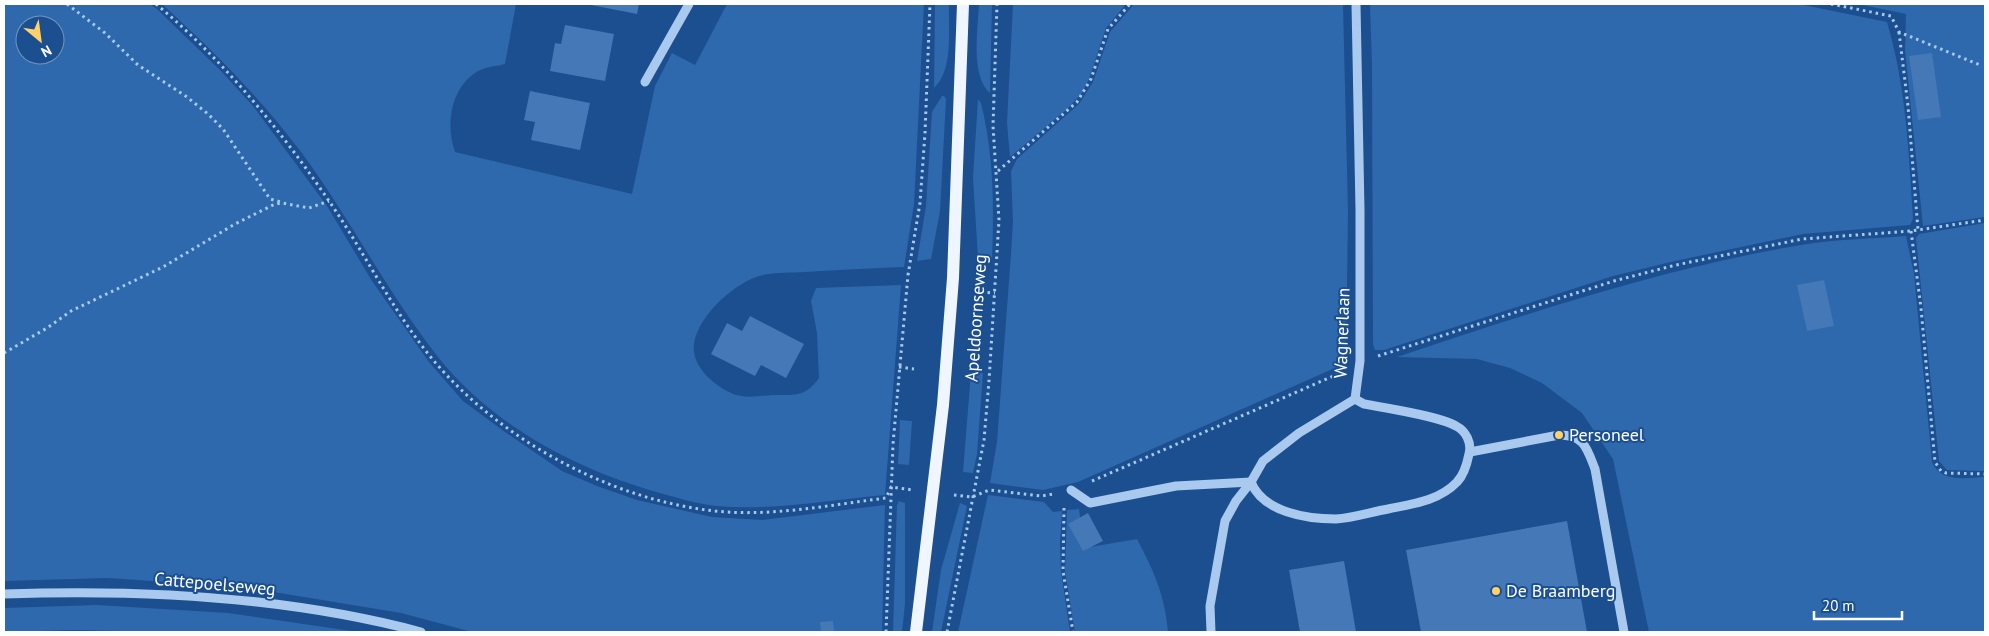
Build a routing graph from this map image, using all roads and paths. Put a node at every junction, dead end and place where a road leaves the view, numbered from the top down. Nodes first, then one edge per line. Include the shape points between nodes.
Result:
1 (67, 4) edge
2 (156, 4) edge
3 (689, 4) edge
4 (930, 4) edge
5 (963, 4) edge
6 (997, 4) edge
7 (1130, 4) edge
8 (1356, 4) edge
9 (1831, 4) edge
10 (1899, 32) junction
11 (1980, 65) dead end
12 (645, 82) dead end
13 (997, 172) junction
14 (329, 201) junction
15 (282, 203) junction
16 (1985, 220) edge
17 (1918, 230) junction
18 (1911, 231) junction
19 (981, 292) dead end
20 (995, 293) junction
21 (4, 353) edge
22 (1360, 361) junction
23 (899, 367) junction
24 (914, 369) dead end
25 (1355, 399) junction
26 (1470, 452) junction
27 (1985, 474) edge
28 (1251, 482) junction
29 (891, 487) junction
30 (1068, 491) junction
31 (972, 497) junction
32 (4, 594) edge
33 (421, 632) edge
34 (886, 632) edge
35 (916, 632) edge
36 (947, 632) edge
37 (1073, 632) edge
38 (1211, 632) edge
39 (1624, 632) edge

1 - 15 path via 105,33 138,65 208,114 223,129 270,199
2 - 14 path via 225,68 257,103
3 - 12 street
4 - 23 path via 920,204 908,275
5 - 35 main road, Apeldoornseweg via 952,278 943,405
6 - 13 path, Apeldoornseweg via 993,126
7 - 13 path via 1108,30 1091,79 1077,102
8 - 22 street, Wagnerlaan
9 - 10 path via 1891,16
10 - 11 path
10 - 17 path
13 - 20 path, Apeldoornseweg via 999,220
14 - 15 path via 309,208
14 - 29 path via 376,278 433,359 467,396 567,466 638,494 714,511 761,513 886,498
15 - 21 path via 235,224 163,267 71,311
16 - 17 path
17 - 18 path
18 - 22 path via 1802,239 1676,265 1614,281
18 - 27 path via 1935,462 1946,473
19 - 20 path
20 - 31 path, Apeldoornseweg via 984,440
22 - 25 street, Wagnerlaan
22 - 30 path via 1344,371
23 - 24 path
23 - 29 path
25 - 26 street via 1364,404 1458,426 1466,435
25 - 28 street, Wagnerlaan via 1299,433 1263,461
26 - 28 street via 1458,481 1434,498 1337,519 1272,506 1260,498
26 - 39 street via 1559,435 1579,438 1595,470
28 - 30 street via 1176,486 1090,503
28 - 38 street, Wagnerlaan via 1225,521 1210,606
29 - 34 path
30 - 31 path via 1042,496 989,490
30 - 37 path via 1063,571
31 - 36 path, Apeldoornseweg
32 - 33 street, Cattepoelseweg via 78,592 223,599 344,616

